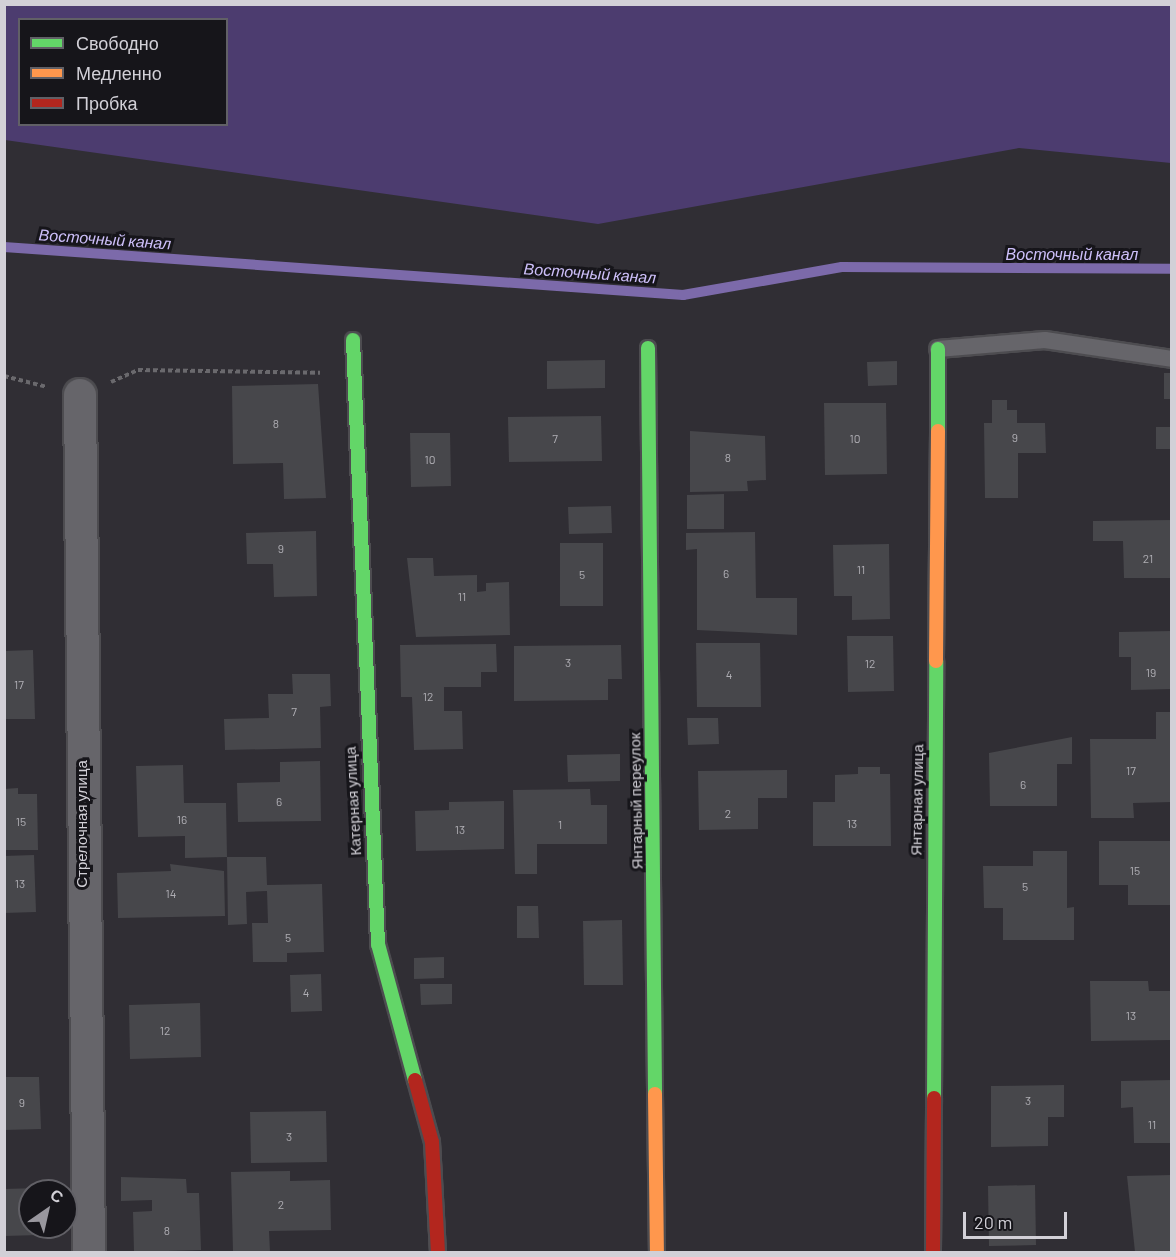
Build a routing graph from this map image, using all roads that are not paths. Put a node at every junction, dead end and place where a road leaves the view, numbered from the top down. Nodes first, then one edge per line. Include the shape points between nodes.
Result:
1 (352, 340) dead end
2 (648, 348) dead end
3 (938, 348) joint
4 (1172, 358) edge
5 (80, 395) road end
6 (89, 1252) edge
7 (438, 1252) edge
8 (657, 1252) edge
9 (933, 1252) edge

1 - 7 street, Катерная улица via 378,944 432,1142
2 - 8 street, Янтарный переулок
3 - 4 lane via 1045,340
3 - 9 street, Янтарная улица
5 - 6 street, Стрелочная улица

